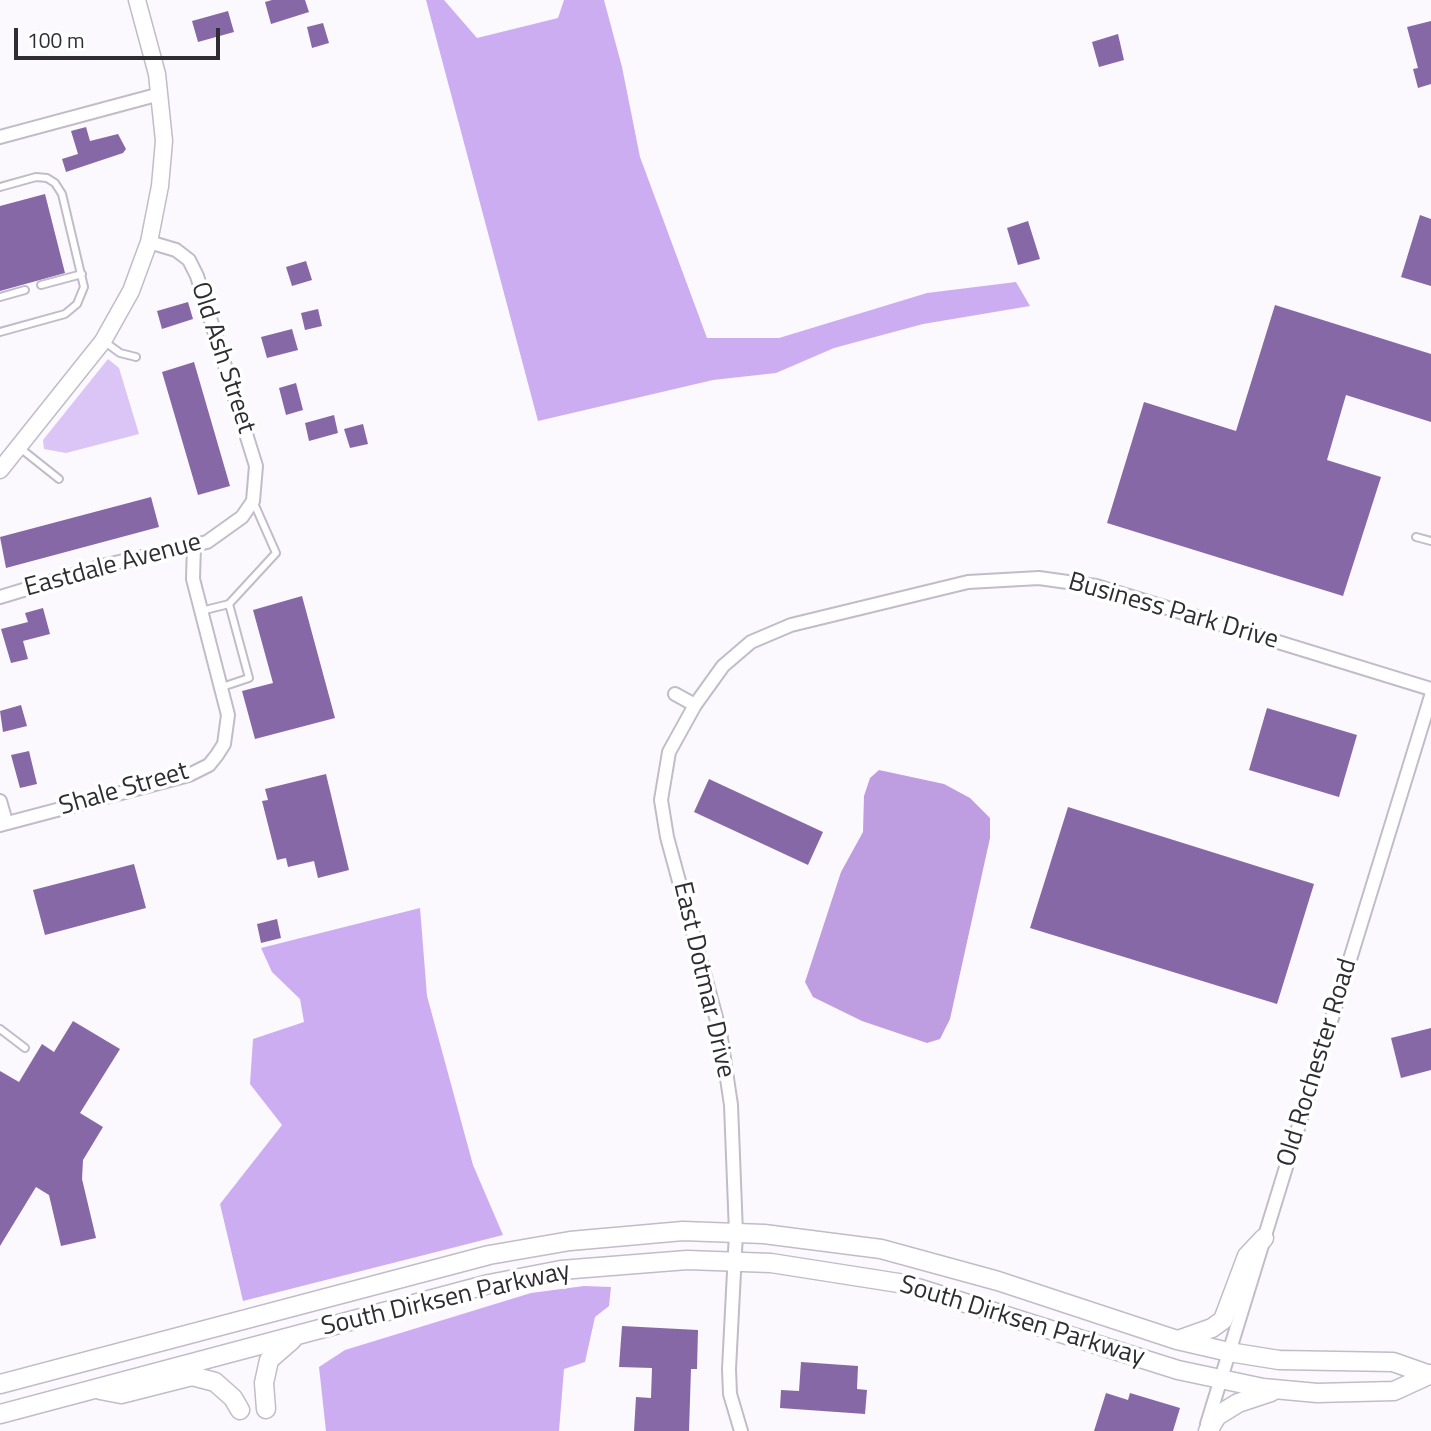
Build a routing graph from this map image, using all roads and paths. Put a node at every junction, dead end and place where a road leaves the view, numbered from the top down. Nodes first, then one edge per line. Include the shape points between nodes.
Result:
1 (137, 0) edge
2 (160, 94) junction
3 (0, 137) edge
4 (0, 187) edge
5 (149, 242) junction
6 (82, 274) junction
7 (41, 285) dead end
8 (25, 290) dead end
9 (0, 297) edge
10 (0, 332) edge
11 (103, 341) junction
12 (136, 357) dead end
13 (19, 447) junction
14 (0, 470) edge
15 (59, 479) dead end
16 (253, 501) junction
17 (1416, 537) dead end
18 (1431, 541) edge
19 (194, 545) junction
20 (0, 597) edge
21 (229, 604) junction
22 (201, 611) junction
23 (222, 687) junction
24 (1431, 690) edge
25 (675, 694) dead end
26 (1431, 696) edge
27 (695, 705) junction
28 (0, 801) edge
29 (3, 823) edge
30 (0, 1029) edge
31 (25, 1048) dead end
32 (736, 1233) junction
33 (1264, 1238) junction
34 (735, 1261) junction
35 (303, 1334) junction
36 (1177, 1340) junction
37 (1229, 1352) junction
38 (60, 1367) junction
39 (1429, 1374) edge
40 (0, 1376) edge
41 (1221, 1380) junction
42 (0, 1384) edge
43 (93, 1389) junction
44 (1280, 1390) junction
45 (266, 1409) dead end
46 (240, 1410) dead end
47 (0, 1414) edge
48 (741, 1431) edge
49 (1206, 1431) edge

1 - 2 street
2 - 3 street
2 - 5 street via 162,169
4 - 6 lane via 36,177 55,184 62,194
5 - 11 street via 131,291
5 - 16 street, Old Ash Street via 176,250 189,260 197,276 256,466
6 - 7 lane
6 - 10 lane via 82,295 65,314
8 - 9 lane
11 - 12 lane
11 - 13 street
13 - 14 street
13 - 15 lane
16 - 19 street, Eastdale Avenue via 228,528
16 - 21 lane via 276,553
17 - 18 lane
19 - 20 street, Eastdale Avenue
19 - 22 street via 193,579
21 - 22 lane
21 - 23 lane via 249,678
22 - 23 street
23 - 29 street, Shale Street via 227,729 224,744 209,765 189,775
24 - 27 street, Business Park Drive via 1096,586 1015,578 968,582 767,633 723,666
25 - 27 street
26 - 33 street, Old Rochester Road
27 - 32 street, East Dotmar Drive via 669,752 662,808 720,1032 731,1105
28 - 29 street
30 - 31 lane
32 - 34 street, East Dotmar Drive
32 - 36 main road, South Dirksen Parkway via 881,1249
32 - 38 main road, South Dirksen Parkway via 627,1234 542,1244
33 - 36 main road via 1247,1256 1223,1320
33 - 37 street, Old Rochester Road
34 - 35 main road, South Dirksen Parkway via 662,1261 561,1270 489,1284
34 - 41 main road, South Dirksen Parkway via 905,1284
34 - 48 street, East Dotmar Drive via 729,1369 730,1394
35 - 43 main road, South Dirksen Parkway
35 - 45 main road via 270,1360 264,1383
36 - 37 main road, South Dirksen Parkway
37 - 39 main road, South Dirksen Parkway via 1279,1360 1393,1362
37 - 41 street, Old Rochester Road
38 - 40 main road
38 - 42 main road, South Dirksen Parkway
39 - 44 main road, South Dirksen Parkway via 1394,1391
41 - 44 main road, South Dirksen Parkway
41 - 49 street, Old Rochester Road
43 - 46 main road via 121,1394 192,1376 215,1382
43 - 47 main road, South Dirksen Parkway
44 - 49 main road via 1238,1402 1217,1416

